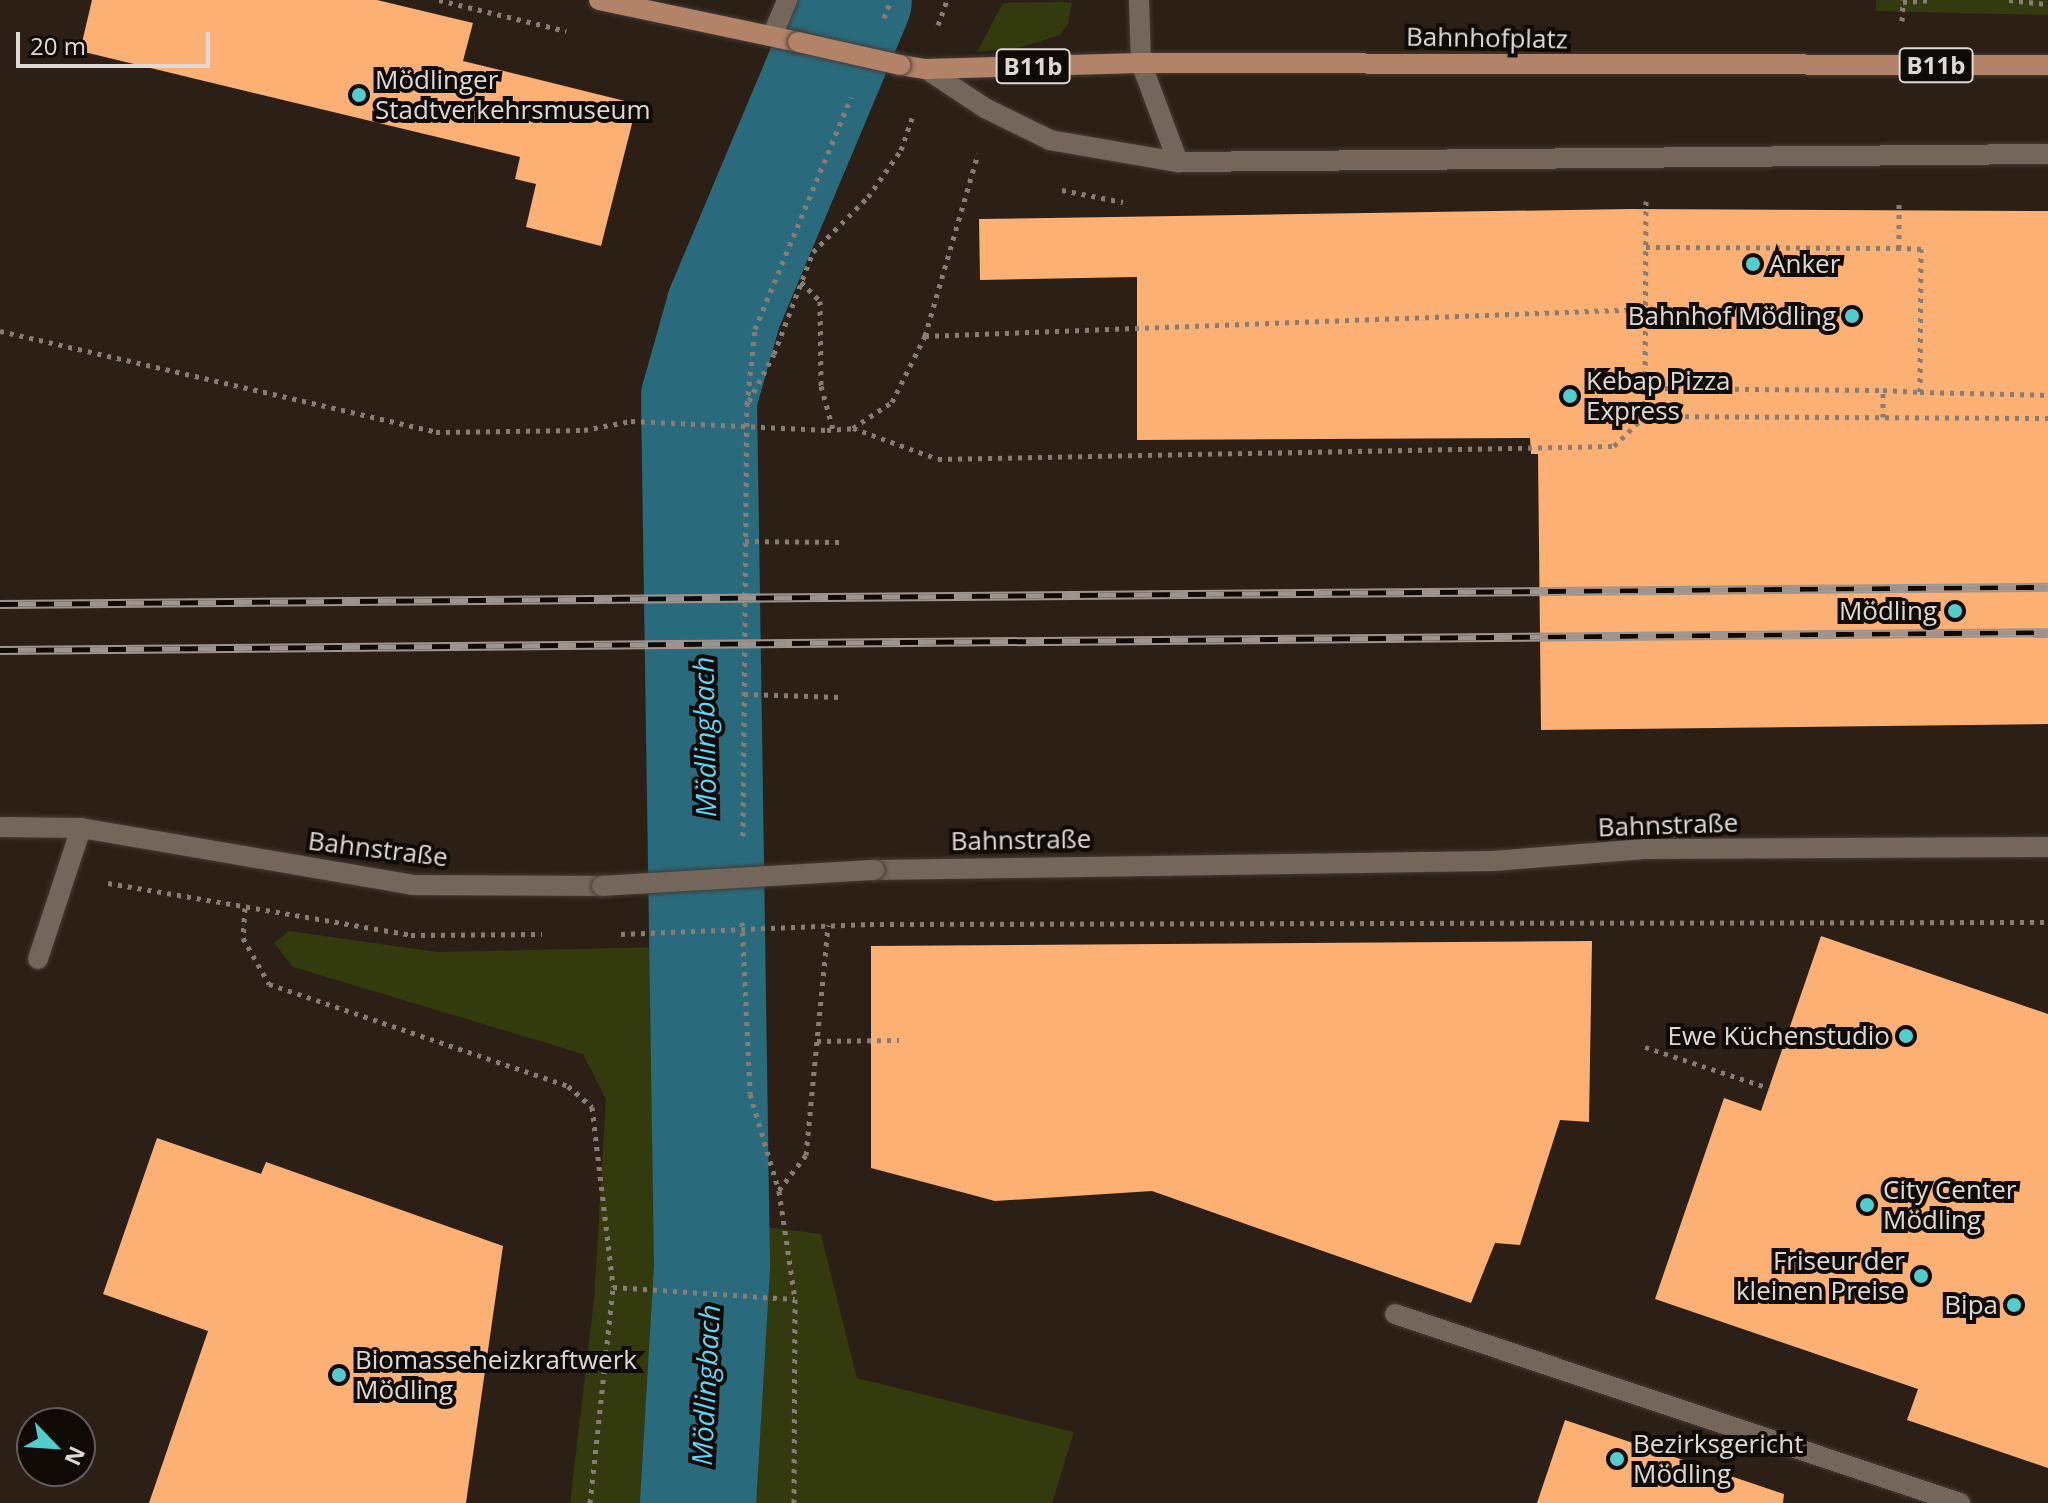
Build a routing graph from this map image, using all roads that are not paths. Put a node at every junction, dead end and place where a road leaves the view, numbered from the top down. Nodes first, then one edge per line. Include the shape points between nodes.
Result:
1 (599, 0) edge
2 (787, 0) edge
3 (1139, 0) edge
4 (772, 36) junction
5 (1141, 63) junction
6 (2048, 65) edge
7 (926, 69) junction
8 (2048, 154) edge
9 (1178, 162) junction
10 (0, 827) edge
11 (81, 828) junction
12 (2048, 847) edge
13 (38, 959) dead end
14 (1395, 1314) dead end
15 (1960, 1503) edge

1 - 4 main road, B11b
2 - 4 street
3 - 5 street
4 - 7 main road, B11b, bridge
5 - 6 main road, Bahnhofplatz / B11b
5 - 7 main road, Bahnhofplatz / B11b
5 - 9 street
7 - 9 street via 985,108 1050,140
8 - 9 street
10 - 11 street, Bahnstraße
11 - 12 street, Bahnstraße, bridge via 413,885 602,886 875,870 1493,861 1645,849
11 - 13 street
14 - 15 street

